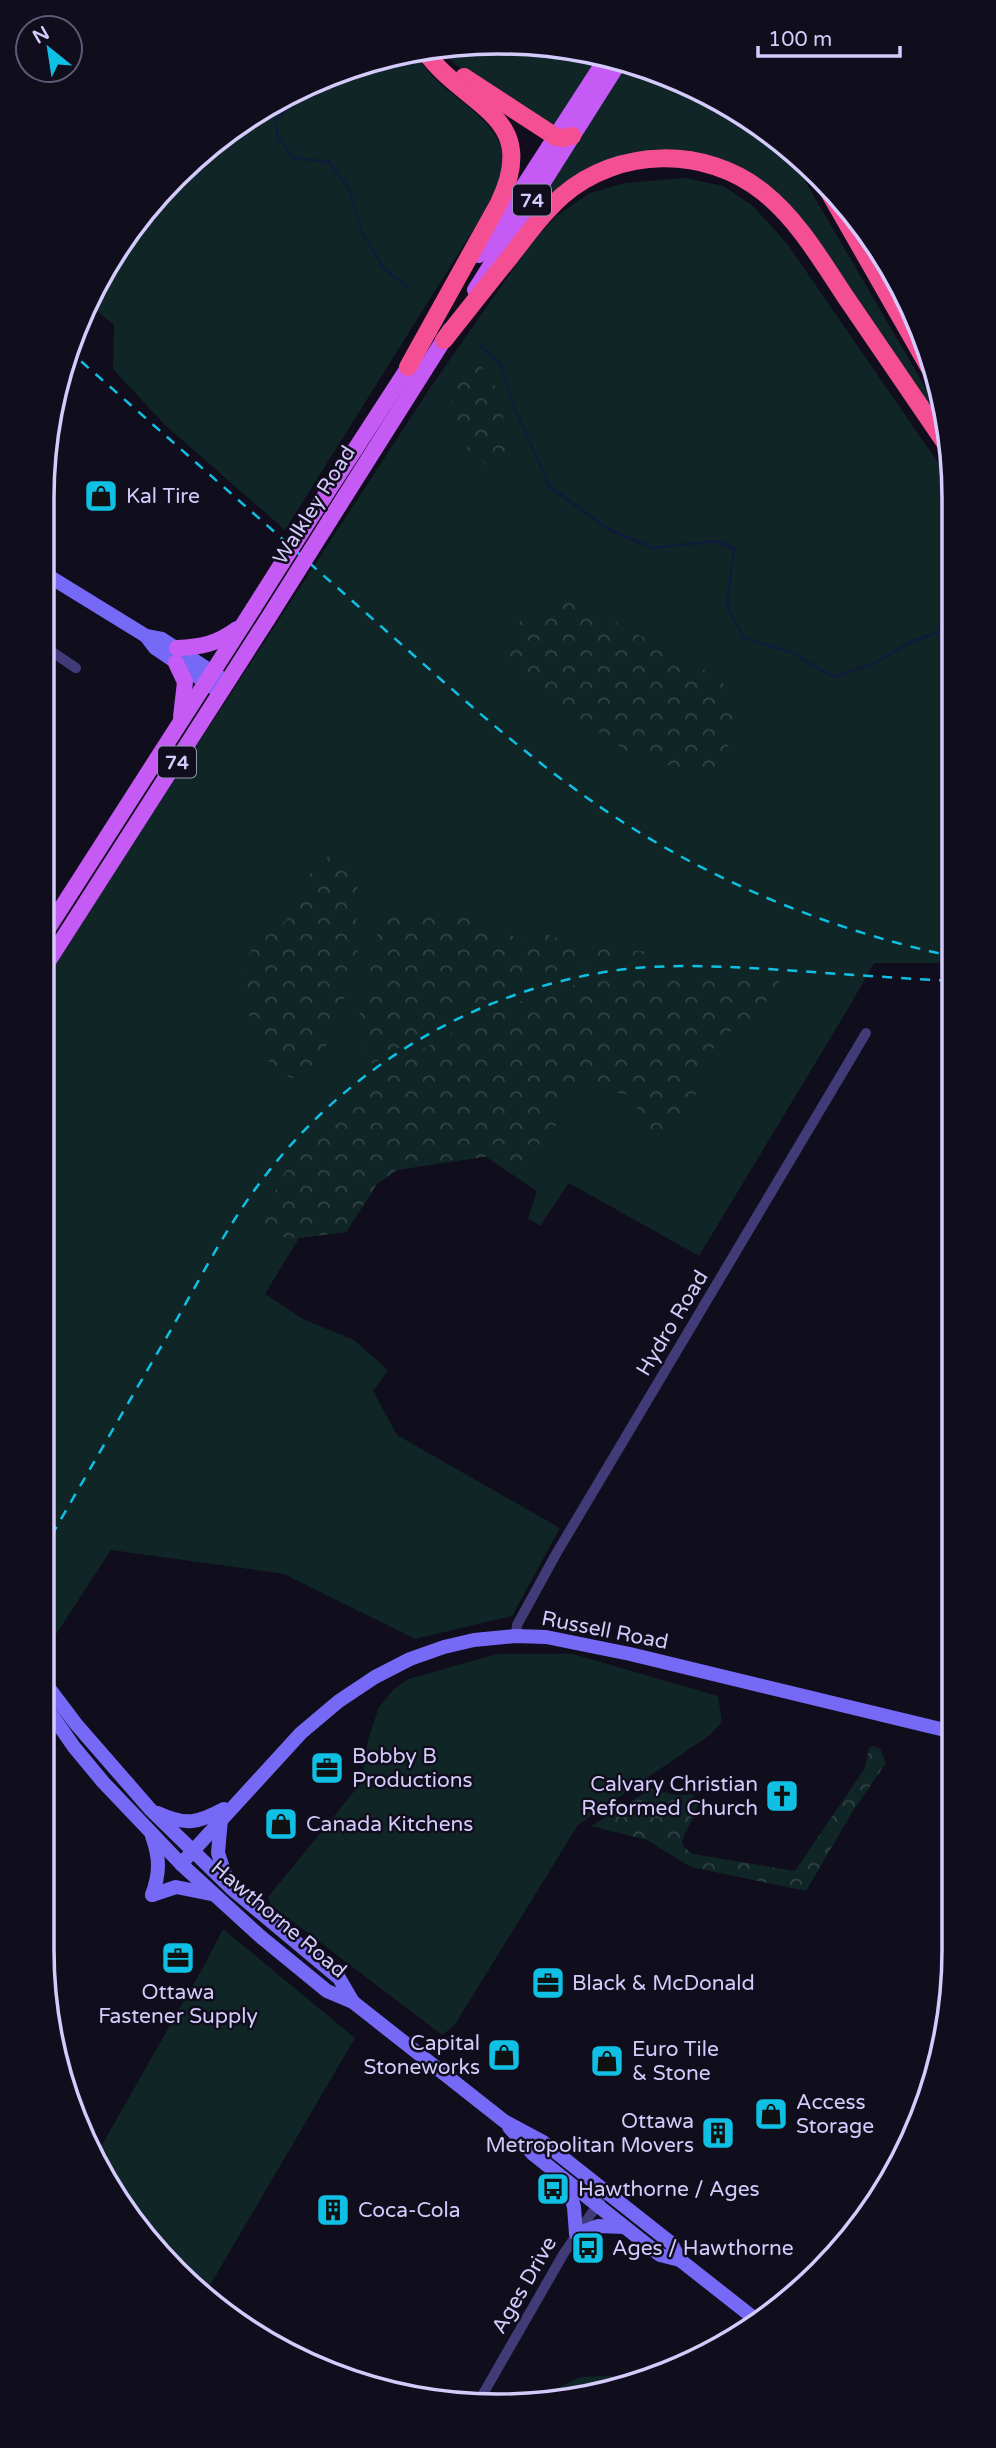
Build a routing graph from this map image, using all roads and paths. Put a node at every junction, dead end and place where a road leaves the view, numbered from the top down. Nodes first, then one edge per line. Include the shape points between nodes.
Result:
1 (440, 58) edge
2 (432, 59) edge
3 (602, 67) edge
4 (614, 69) edge
5 (564, 136) junction
6 (849, 226) edge
7 (910, 334) edge
8 (444, 340) junction
9 (408, 367) junction
10 (936, 430) edge
11 (54, 579) edge
12 (249, 616) junction
13 (54, 653) edge
14 (176, 655) junction
15 (76, 668) dead end
16 (209, 677) junction
17 (224, 687) junction
18 (179, 724) junction
19 (54, 919) edge
20 (54, 953) edge
21 (866, 1034) dead end
22 (516, 1636) junction
23 (54, 1694) edge
24 (54, 1718) edge
25 (942, 1729) edge
26 (235, 1804) junction
27 (150, 1809) junction
28 (221, 1819) junction
29 (150, 1831) junction
30 (193, 1850) junction
31 (181, 1864) junction
32 (231, 1888) junction
33 (214, 1895) junction
34 (353, 2002) junction
35 (504, 2121) junction
36 (567, 2182) junction
37 (607, 2193) junction
38 (596, 2205) junction
39 (624, 2227) junction
40 (576, 2234) junction
41 (680, 2260) junction
42 (750, 2315) edge
43 (483, 2393) edge

1 - 5 highway
2 - 9 highway via 496,117 507,134 512,164 499,203
3 - 5 main road, Walkley Road / 74
4 - 5 main road, Walkley Road / 74
5 - 8 main road, Walkley Road / 74
5 - 9 main road, Walkley Road / 74
6 - 7 highway
8 - 10 highway via 542,217 570,190 598,173 633,162 666,158 703,163 753,184 785,211
8 - 17 main road, Walkley Road / 74, bridge
9 - 12 main road, Walkley Road / 74, bridge
11 - 14 main road via 146,636 162,639
12 - 14 main road via 214,643
12 - 16 main road, Walkley Road / 74
13 - 15 street
14 - 16 main road
14 - 18 main road via 185,682
16 - 17 main road
16 - 18 main road, Walkley Road / 74
17 - 20 main road, Walkley Road / 74
18 - 19 main road, Walkley Road / 74
21 - 22 street, Hydro Road via 556,1554 517,1625
22 - 25 main road, Russell Road via 546,1637 630,1654
22 - 26 main road, Russell Road via 444,1647 375,1676 311,1724
23 - 27 main road
24 - 29 main road
26 - 27 main road via 191,1823
26 - 28 main road, Russell Road
27 - 30 main road
28 - 30 main road, Russell Road
28 - 32 main road via 218,1853
29 - 31 main road
29 - 33 main road via 160,1863 152,1895 182,1887
30 - 31 main road, Russell Road
30 - 32 main road, Hawthorne Road
31 - 33 main road, Hawthorne Road
32 - 34 main road, Hawthorne Road via 339,1978
33 - 34 main road, Hawthorne Road via 327,1990
34 - 35 main road, Hawthorne Road
35 - 36 main road, Hawthorne Road via 533,2154
35 - 37 main road, Hawthorne Road via 543,2142
36 - 38 main road, Hawthorne Road
36 - 40 main road via 575,2207
37 - 38 street, Ages Drive
37 - 41 main road, Hawthorne Road via 671,2243
38 - 39 main road, Hawthorne Road
38 - 40 street, Ages Drive
39 - 40 main road via 598,2226
39 - 41 main road, Hawthorne Road via 660,2255
40 - 43 street, Ages Drive
41 - 42 main road, Hawthorne Road

